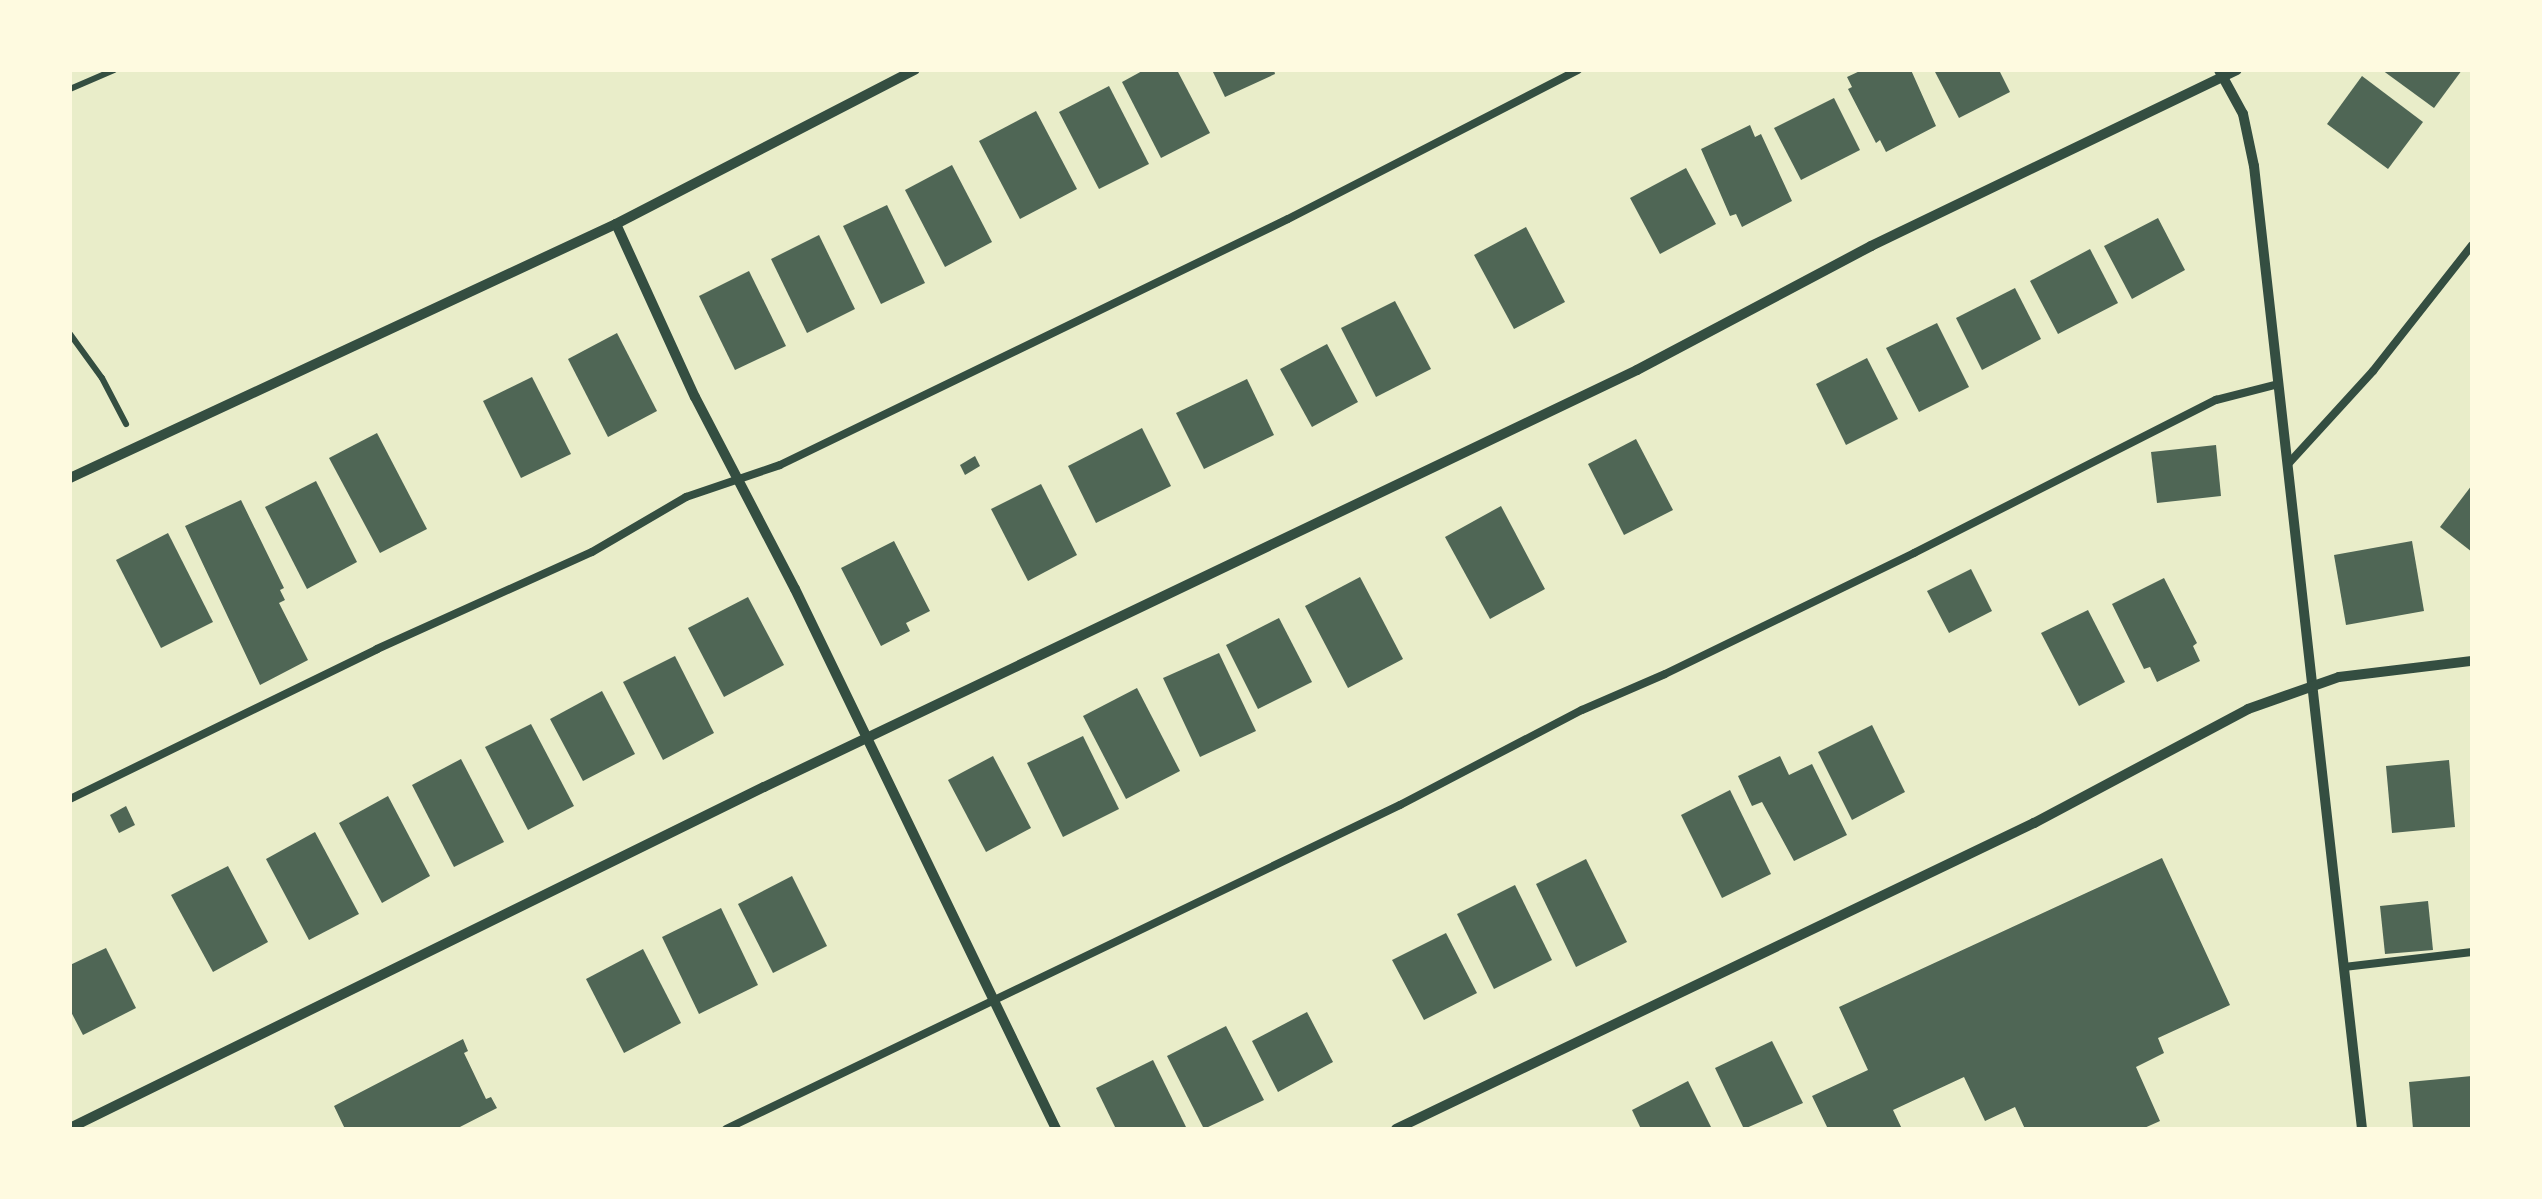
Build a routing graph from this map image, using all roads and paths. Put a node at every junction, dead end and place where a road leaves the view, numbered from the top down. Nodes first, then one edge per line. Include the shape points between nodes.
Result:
1 (114, 70) edge
2 (916, 70) edge
3 (1578, 70) edge
4 (2237, 70) edge
5 (2222, 74) edge
6 (70, 89) edge
7 (616, 224) junction
8 (2472, 245) edge
9 (70, 334) edge
10 (2280, 384) junction
11 (139, 447) junction
12 (2290, 463) junction
13 (70, 478) edge
14 (738, 480) junction
15 (2472, 660) edge
16 (2313, 684) junction
17 (866, 740) junction
18 (70, 799) edge
19 (2472, 952) edge
20 (2344, 967) junction
21 (992, 1002) junction
22 (70, 1128) edge
23 (726, 1129) edge
24 (1056, 1129) edge
25 (1396, 1129) edge
26 (2362, 1129) edge

1 - 6 path
2 - 7 street
3 - 14 lane via 1288,219
4 - 5 street
5 - 10 street via 2243,114 2254,166
5 - 17 street via 1638,370
7 - 11 street
7 - 14 street
8 - 12 lane
9 - 11 path
10 - 12 street
10 - 21 lane via 2216,400
11 - 13 street
12 - 16 street
14 - 17 street
14 - 18 lane via 686,497 574,561
15 - 16 street
16 - 20 street
16 - 25 street via 2248,709 2034,823
17 - 21 street
17 - 22 street
19 - 20 lane
20 - 26 street
21 - 23 lane
21 - 24 street

